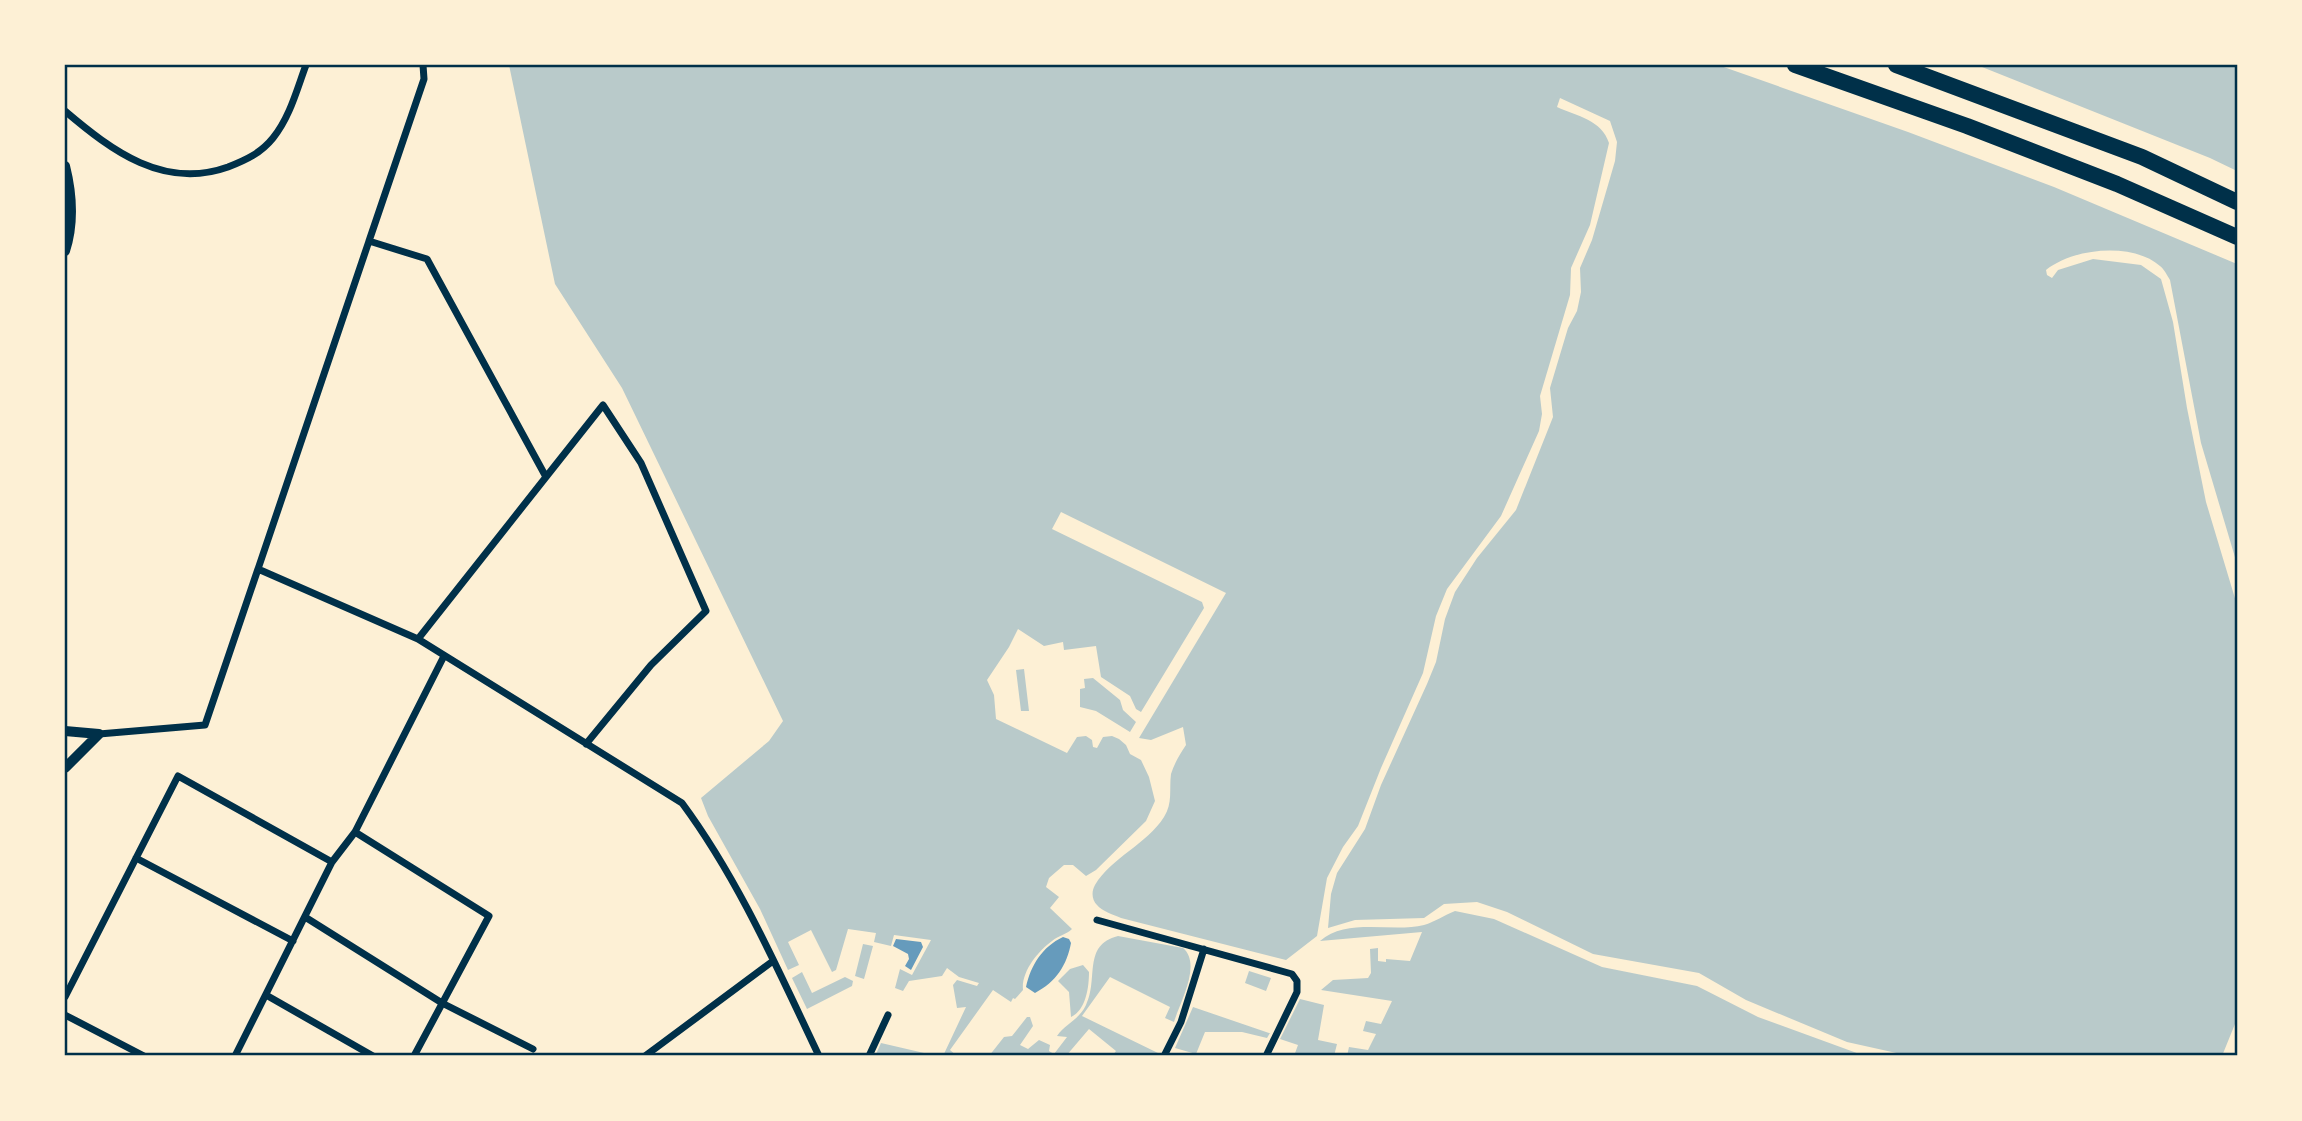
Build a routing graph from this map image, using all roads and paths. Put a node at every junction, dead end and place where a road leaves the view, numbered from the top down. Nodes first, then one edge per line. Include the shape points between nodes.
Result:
1 (306, 65) edge
2 (423, 65) edge
3 (1795, 65) edge
4 (1896, 65) edge
5 (65, 111) edge
6 (65, 166) edge
7 (2237, 202) edge
8 (2237, 237) edge
9 (369, 241) junction
10 (65, 251) edge
11 (546, 477) junction
12 (258, 569) junction
13 (418, 639) junction
14 (444, 656) junction
15 (65, 731) edge
16 (99, 734) junction
17 (586, 744) junction
18 (65, 768) edge
19 (355, 832) junction
20 (136, 858) junction
21 (332, 862) junction
22 (305, 917) junction
23 (1097, 920) dead end
24 (293, 941) junction
25 (1204, 949) junction
26 (773, 961) junction
27 (266, 995) junction
28 (65, 997) edge
29 (442, 1003) junction
30 (65, 1015) edge
31 (888, 1015) dead end
32 (533, 1049) dead end
33 (144, 1056) edge
34 (235, 1056) edge
35 (373, 1056) edge
36 (414, 1056) edge
37 (645, 1056) edge
38 (819, 1056) edge
39 (869, 1056) edge
40 (1164, 1056) edge
41 (1266, 1056) edge

1 - 5 street via 274,138 258,154 198,174 180,175 146,166 96,137
2 - 9 street via 424,79
3 - 8 highway via 2117,184
4 - 7 highway via 2142,157
6 - 10 street via 71,232
9 - 11 street via 427,259
9 - 12 street
11 - 13 street
11 - 17 street via 603,405 641,463 706,611 652,665
12 - 13 street
12 - 16 street via 205,725
13 - 14 street
14 - 17 street
14 - 19 street
15 - 16 street
16 - 18 street
17 - 26 street via 682,803 706,836
19 - 21 street
19 - 29 street via 489,916
20 - 21 street via 178,776
20 - 24 street
20 - 28 street
21 - 22 street
22 - 24 street
22 - 29 street
23 - 25 street
24 - 27 street
25 - 40 street via 1181,1022
25 - 41 street via 1292,974 1297,981 1297,992
26 - 37 street
26 - 38 street
27 - 34 street
27 - 35 street
29 - 32 street
29 - 36 street
30 - 33 street
31 - 39 street

